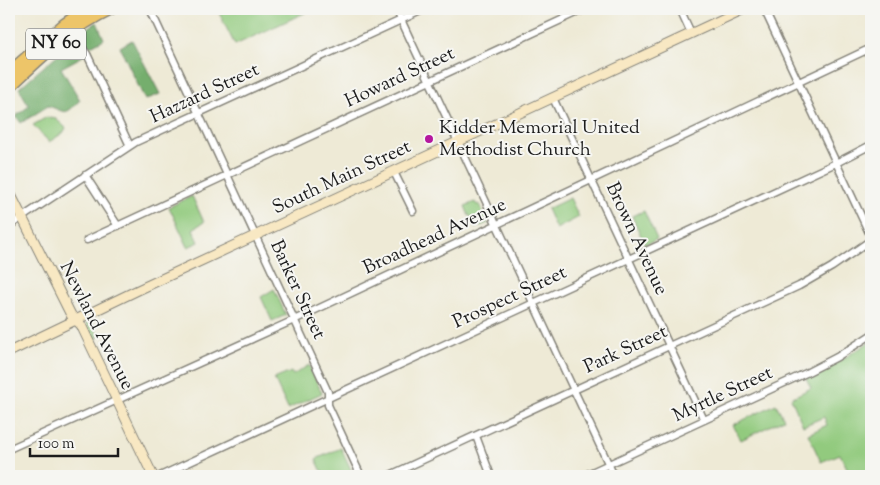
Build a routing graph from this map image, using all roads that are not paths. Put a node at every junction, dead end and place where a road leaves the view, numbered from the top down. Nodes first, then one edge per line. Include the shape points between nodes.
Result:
1 (87, 9) edge
2 (110, 9) edge
3 (150, 9) edge
4 (396, 9) edge
5 (425, 9) edge
6 (585, 9) edge
7 (680, 9) edge
8 (744, 9) edge
9 (764, 9) edge
10 (401, 20) junction
11 (68, 27) junction
12 (691, 33) junction
13 (871, 48) edge
14 (9, 72) edge
15 (429, 82) junction
16 (798, 82) junction
17 (9, 87) edge
18 (553, 98) junction
19 (199, 114) junction
20 (458, 142) junction
21 (871, 145) edge
22 (130, 146) junction
23 (836, 163) junction
24 (394, 172) junction
25 (85, 175) junction
26 (228, 175) junction
27 (592, 180) junction
28 (9, 191) edge
29 (413, 211) dead end
30 (22, 218) junction
31 (9, 226) edge
32 (118, 226) junction
33 (496, 226) junction
34 (255, 236) junction
35 (871, 238) edge
36 (87, 240) dead end
37 (629, 259) junction
38 (533, 303) junction
39 (76, 319) junction
40 (294, 320) junction
41 (871, 336) edge
42 (670, 346) junction
43 (10, 349) edge
44 (574, 391) junction
45 (328, 398) junction
46 (117, 400) junction
47 (704, 420) junction
48 (476, 436) junction
49 (9, 449) edge
50 (608, 465) junction
51 (404, 469) junction
52 (154, 476) edge
53 (160, 476) edge
54 (361, 476) edge
55 (388, 476) edge
56 (407, 476) edge
57 (491, 476) edge
58 (584, 476) edge
59 (614, 476) edge

1 - 11 highway, NY 60
2 - 11 highway, NY 60
3 - 19 street, Barker Street
4 - 10 street
5 - 10 street, Hazzard Street
6 - 15 street, Howard Street
7 - 12 street
8 - 12 street, South Main Street
9 - 16 street
10 - 15 street
10 - 19 street, Hazzard Street
11 - 14 highway, NY 60
11 - 17 highway, NY 60
11 - 22 street via 87,54
12 - 18 street, South Main Street
13 - 16 street, Broadhead Avenue
15 - 20 street
15 - 26 street, Howard Street
16 - 23 street
16 - 27 street, Broadhead Avenue
18 - 20 street, South Main Street
18 - 27 street, Brown Avenue
19 - 22 street, Hazzard Street
19 - 26 street, Barker Street
20 - 24 street, South Main Street
20 - 33 street
21 - 23 street, Prospect Street
22 - 25 street, Hazzard Street
23 - 35 street
23 - 37 street, Prospect Street
24 - 29 street
24 - 34 street, South Main Street
25 - 30 street, Hazzard Street
25 - 32 street
26 - 32 street, Howard Street
26 - 34 street, Barker Street
27 - 33 street, Broadhead Avenue
27 - 37 street, Brown Avenue
28 - 30 street, Newland Avenue
30 - 31 street, Hazzard Street
30 - 39 street, Newland Avenue via 71,315
32 - 36 street, Howard Street
33 - 38 street
33 - 40 street, Broadhead Avenue
34 - 39 street, South Main Street
34 - 40 street, Barker Street
35 - 42 street, Park Street via 844,260 807,282
37 - 38 street, Prospect Street
37 - 42 street, Brown Avenue
38 - 44 street
38 - 45 street, Prospect Street
39 - 43 street, South Main Street
39 - 46 street, Newland Avenue
40 - 45 street, Barker Street
40 - 46 street, Broadhead Avenue
41 - 47 street, Myrtle Street via 828,362
42 - 44 street, Park Street
42 - 47 street, Brown Avenue
44 - 48 street, Park Street
44 - 50 street
45 - 53 street, Prospect Street
45 - 54 street, Barker Street via 328,405
46 - 49 street, Broadhead Avenue
46 - 52 street, Newland Avenue
47 - 50 street, Myrtle Street
48 - 51 street, Park Street
48 - 57 street
50 - 58 street, Myrtle Street
50 - 59 street
51 - 55 street, Park Street
51 - 56 street

